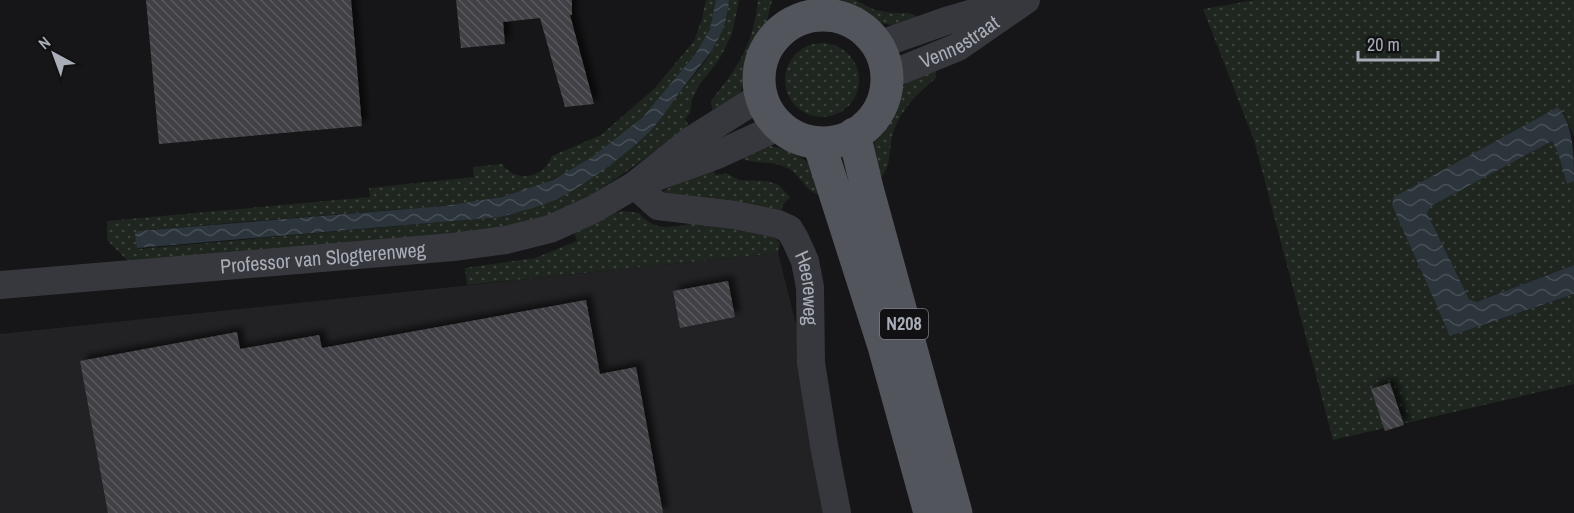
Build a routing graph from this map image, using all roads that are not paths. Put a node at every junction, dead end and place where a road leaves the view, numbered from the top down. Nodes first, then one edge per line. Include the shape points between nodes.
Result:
1 (1018, 0) edge
2 (1026, 0) edge
3 (820, 7) edge
4 (785, 12) edge
5 (882, 60) junction
6 (761, 96) junction
7 (780, 126) junction
8 (854, 134) junction
9 (819, 143) junction
10 (634, 185) junction
11 (0, 285) edge
12 (837, 513) edge
13 (930, 513) edge
14 (956, 513) edge

1 - 5 street, Vennestraat via 946,21
2 - 5 street, Vennestraat via 958,47
3 - 4 main road via 799,20
3 - 5 main road via 871,36
4 - 6 main road via 763,56
5 - 8 main road via 886,90 879,109
6 - 7 main road
6 - 10 street, Professor van Slogterenweg via 690,141
7 - 9 main road via 792,135
7 - 10 street, Professor van Slogterenweg
8 - 9 main road via 843,140
8 - 14 main road, N208
9 - 13 main road, N208 via 884,346
10 - 11 street, Professor van Slogterenweg via 550,229 506,240
10 - 12 street, Heereweg via 658,206 735,215 789,229 806,261 811,363

